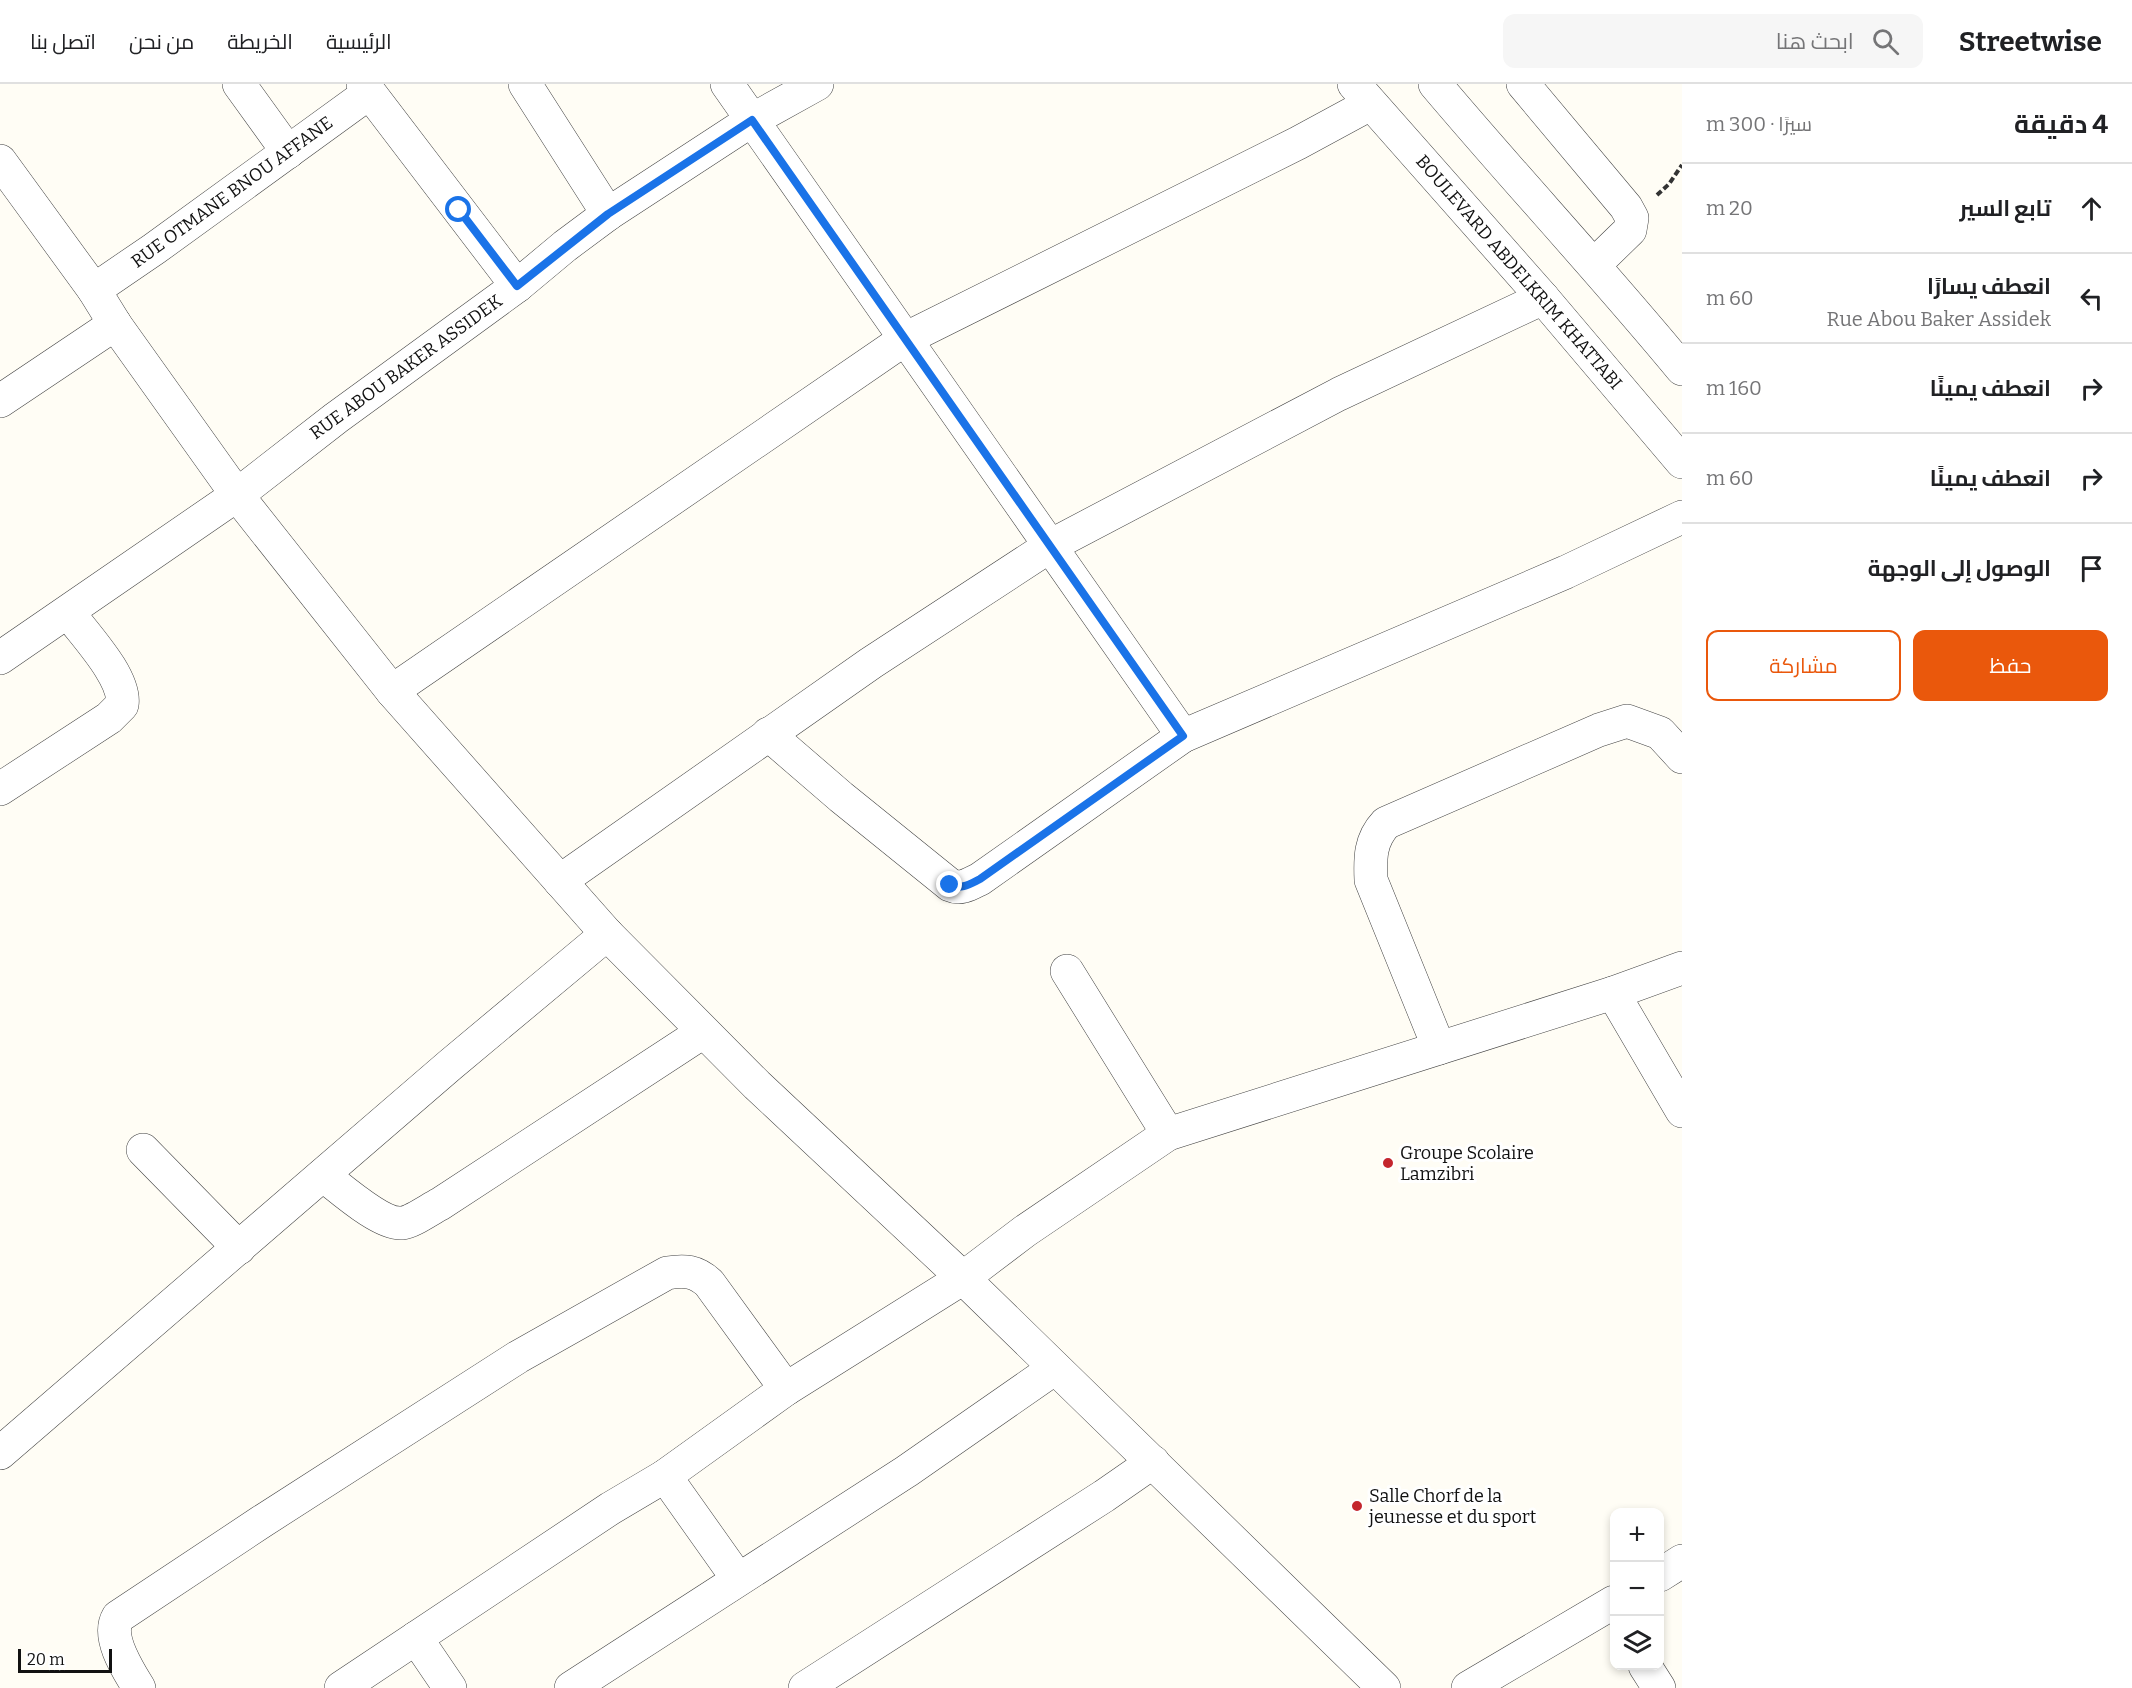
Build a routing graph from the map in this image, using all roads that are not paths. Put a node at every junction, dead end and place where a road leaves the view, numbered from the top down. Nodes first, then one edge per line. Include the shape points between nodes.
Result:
1 (239, 84) edge
2 (525, 84) edge
3 (727, 84) edge
4 (817, 84) edge
5 (1435, 84) edge
6 (1523, 84) edge
7 (366, 88) edge
8 (1362, 94) edge
9 (752, 120) junction
10 (288, 152) junction
11 (5, 178) edge
12 (608, 214) junction
13 (1594, 265) junction
14 (517, 286) junction
15 (94, 290) junction
16 (1543, 298) junction
17 (115, 324) junction
18 (905, 339) junction
19 (1682, 369) edge
20 (0, 401) edge
21 (1682, 462) edge
22 (237, 495) junction
23 (1682, 517) edge
24 (1050, 546) junction
25 (68, 612) junction
26 (0, 657) edge
27 (392, 691) junction
28 (768, 734) junction
29 (1183, 736) junction
30 (1682, 757) edge
31 (0, 789) edge
32 (560, 881) junction
33 (607, 934) junction
34 (1682, 968) edge
35 (1067, 971) dead end
36 (1613, 993) junction
37 (704, 1032) junction
38 (1439, 1048) junction
39 (1682, 1111) edge
40 (1168, 1134) junction
41 (143, 1150) dead end
42 (323, 1175) junction
43 (239, 1248) junction
44 (963, 1278) junction
45 (1055, 1368) junction
46 (786, 1389) junction
47 (0, 1453) edge
48 (1153, 1462) junction
49 (665, 1476) junction
50 (1682, 1561) edge
51 (1664, 1572) edge
52 (738, 1579) junction
53 (1610, 1609) edge
54 (416, 1638) junction
55 (1648, 1670) edge
56 (140, 1688) edge
57 (341, 1688) edge
58 (450, 1688) edge
59 (571, 1688) edge
60 (805, 1688) edge
61 (1384, 1688) edge
62 (1468, 1688) edge
63 (1659, 1688) edge

1 - 10 street
2 - 12 street
3 - 9 street
4 - 9 street, RUE ABOU BAKER ASSIDEK
5 - 13 street
6 - 13 street via 1632,218 1630,230
7 - 10 street, RUE OTMANE BNOU AFFANE
7 - 14 street
8 - 16 street, BOULEVARD ABDELKRIM KHATTABI
8 - 18 street via 1298,143
9 - 12 street, RUE ABOU BAKER ASSIDEK
9 - 18 street
10 - 15 street, RUE OTMANE BNOU AFFANE
11 - 15 street
12 - 14 street, RUE ABOU BAKER ASSIDEK
13 - 19 street
14 - 22 street, RUE ABOU BAKER ASSIDEK
15 - 17 street
16 - 21 street, BOULEVARD ABDELKRIM KHATTABI
16 - 24 street via 1339,394
17 - 20 street
17 - 22 street
18 - 24 street
18 - 27 street
22 - 25 street, RUE ABOU BAKER ASSIDEK
22 - 27 street
23 - 29 street via 1566,572
24 - 28 street
24 - 29 street
25 - 26 street, RUE ABOU BAKER ASSIDEK
25 - 31 street via 111,669 121,689 122,705 109,718
27 - 32 street
28 - 29 street via 955,888 980,879
28 - 32 street
30 - 38 street via 1660,734 1627,720 1386,823 1378,831 1371,850 1371,880
32 - 33 street
33 - 37 street
33 - 42 street
34 - 36 street
35 - 40 street
36 - 38 street
36 - 39 street
37 - 42 street via 440,1204 406,1222 392,1222 371,1212
37 - 44 street
38 - 40 street
40 - 44 street
41 - 43 street
42 - 43 street
43 - 47 street
44 - 45 street
44 - 46 street
45 - 48 street
45 - 52 street via 907,1471
46 - 49 street
46 - 56 street via 709,1283 687,1270 668,1273 518,1357 123,1613 114,1624 115,1640
48 - 60 street
48 - 61 street
49 - 52 street
49 - 54 street
50 - 51 street
52 - 59 street
53 - 62 street
54 - 57 street
54 - 58 street
55 - 63 street

